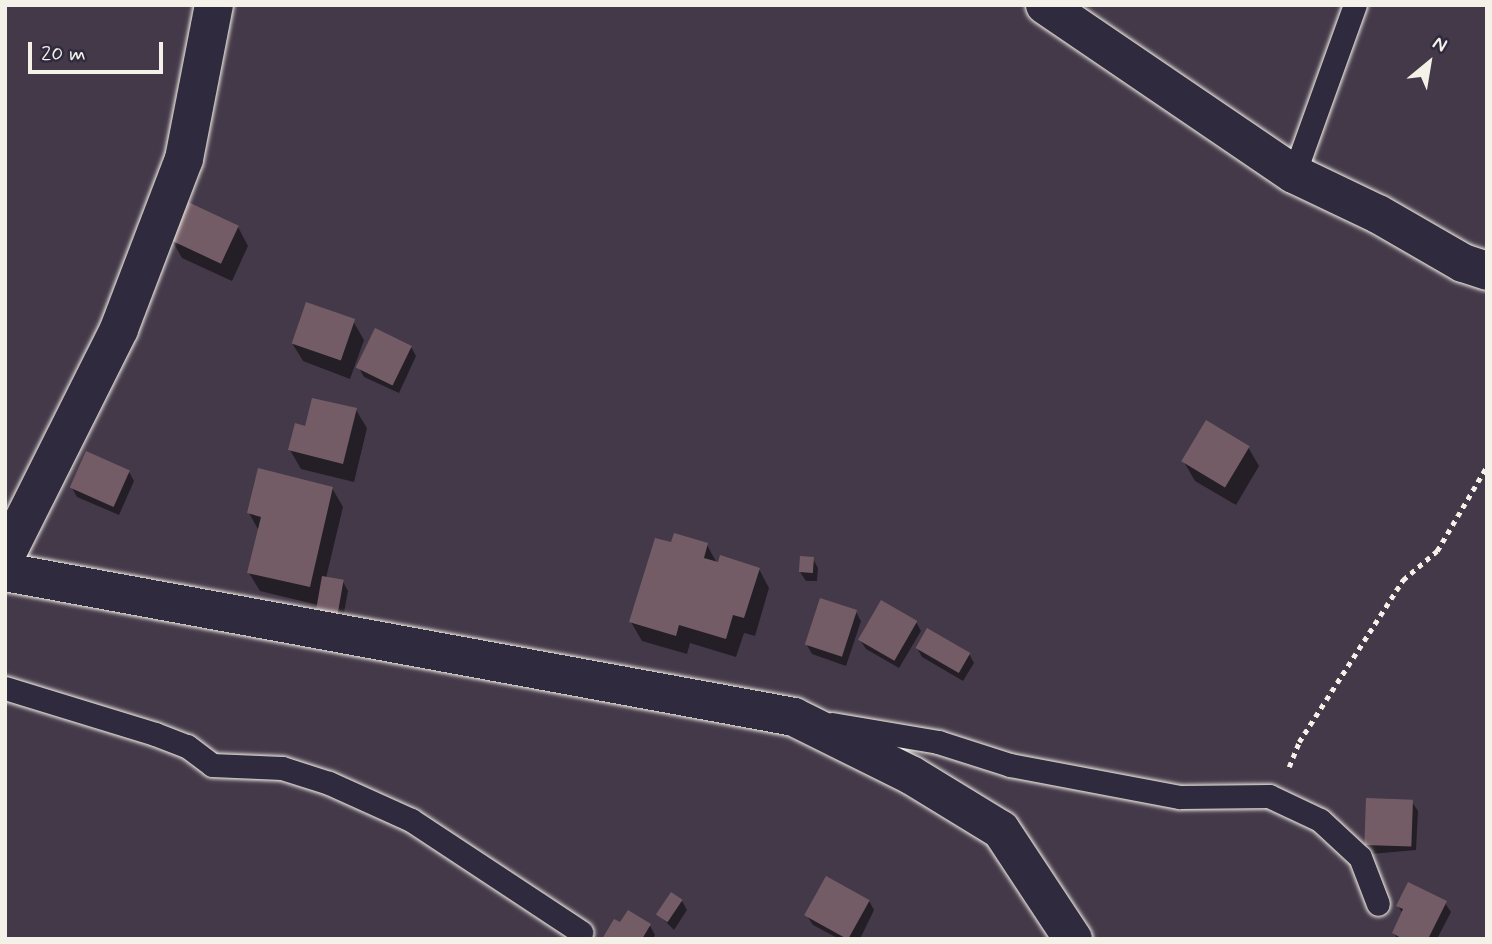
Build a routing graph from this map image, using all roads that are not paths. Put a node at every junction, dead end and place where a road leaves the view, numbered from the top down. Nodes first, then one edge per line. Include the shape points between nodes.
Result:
1 (214, 5) edge
2 (1045, 5) edge
3 (1355, 5) edge
4 (1294, 174) junction
5 (1487, 271) edge
6 (5, 557) edge
7 (5, 572) edge
8 (5, 688) edge
9 (794, 717) junction
10 (1378, 904) dead end
11 (581, 932) dead end
12 (1073, 939) edge

1 - 6 street via 184,159 119,330
2 - 4 street
3 - 4 lane
4 - 5 street via 1378,214 1463,263
7 - 9 street
8 - 11 lane via 155,734 187,746 212,765 282,768 329,783 411,820
9 - 10 lane via 937,742 1010,765 1180,797 1269,796 1320,820 1360,857
9 - 12 street via 911,775 1001,830

